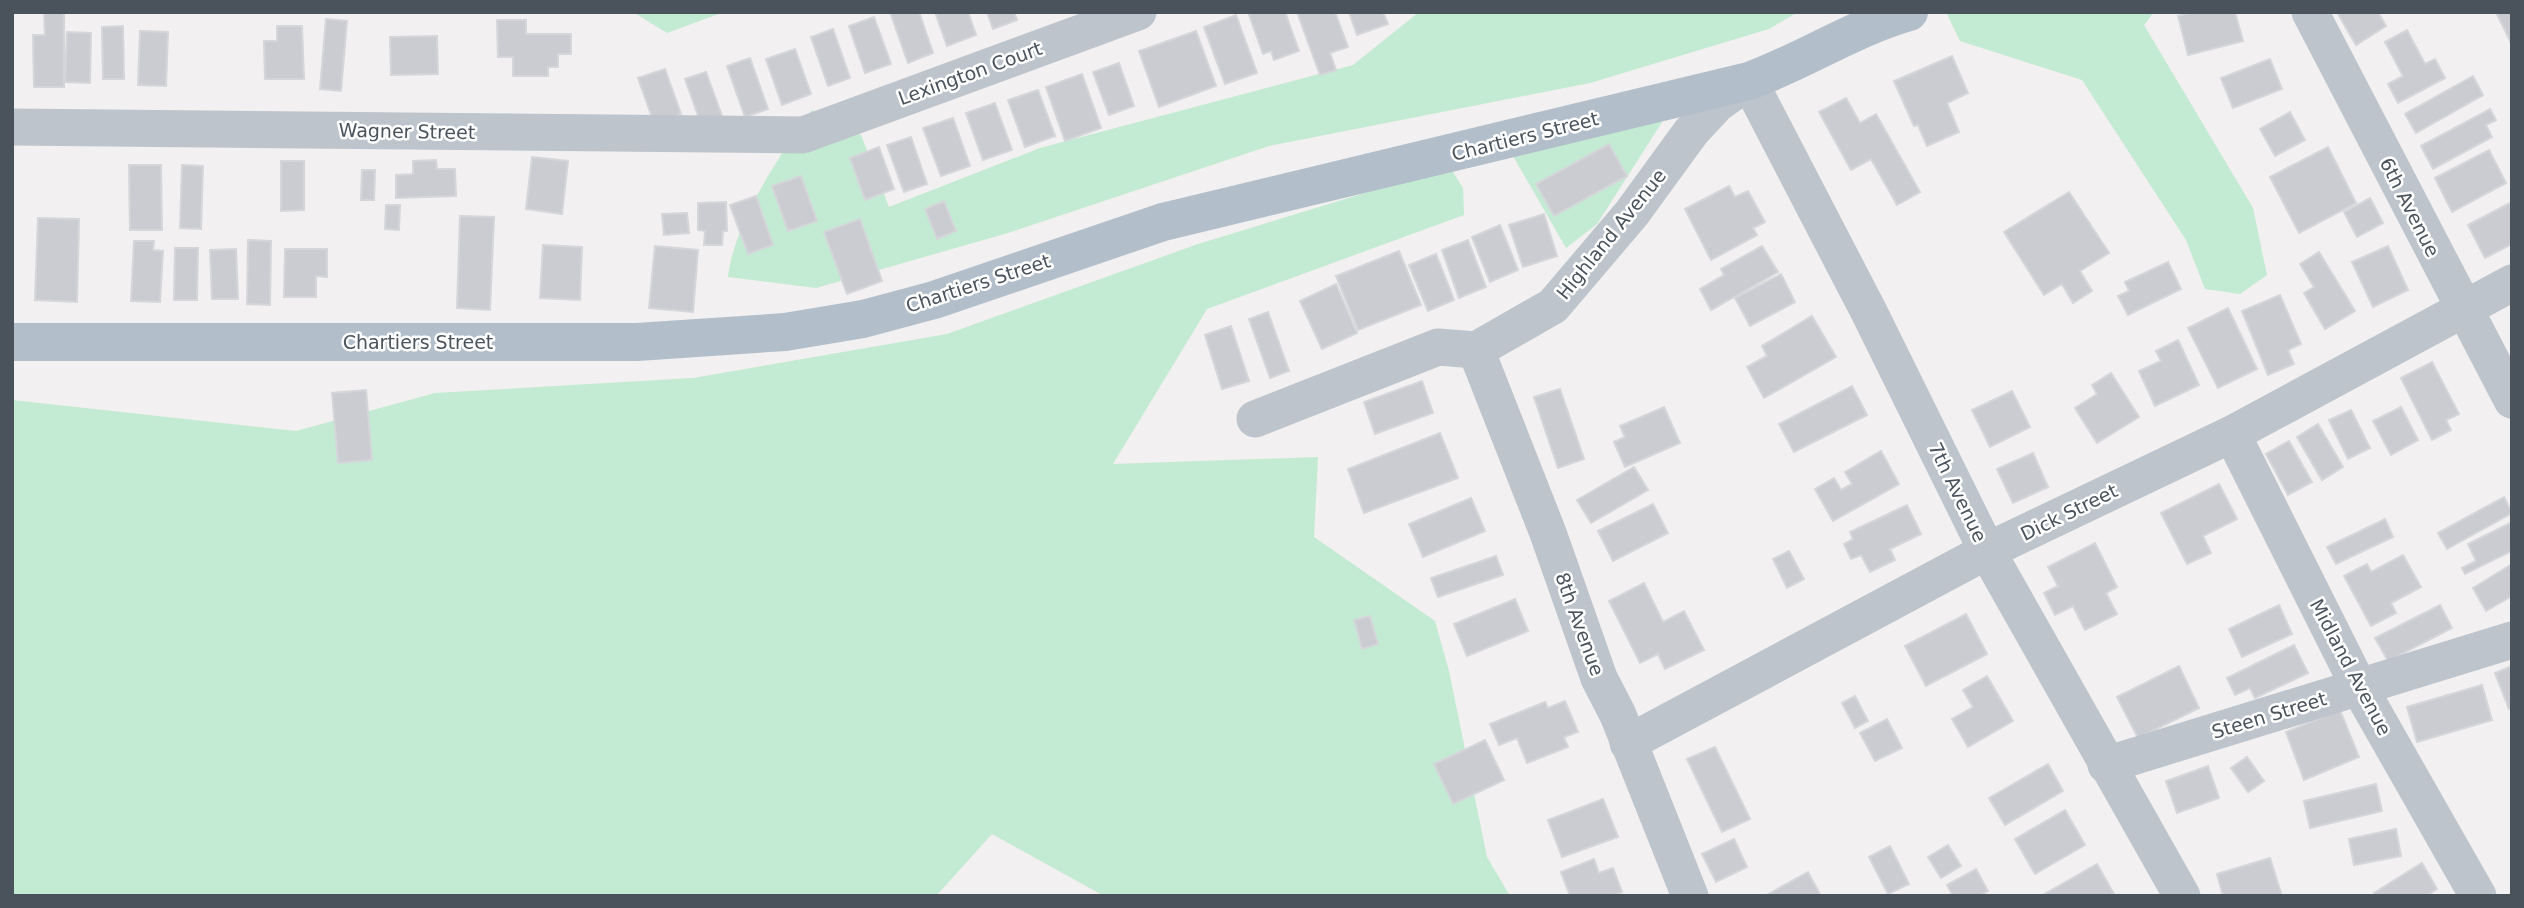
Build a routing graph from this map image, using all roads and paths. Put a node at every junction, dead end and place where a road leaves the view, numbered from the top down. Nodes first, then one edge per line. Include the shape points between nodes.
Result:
1 (1138, 12) edge
2 (1909, 12) edge
3 (2310, 12) edge
4 (1091, 22) edge
5 (1749, 81) junction
6 (12, 127) edge
7 (803, 135) joint
8 (2512, 283) edge
9 (2462, 307) junction
10 (12, 342) edge
11 (1476, 350) junction
12 (2512, 400) edge
13 (1255, 419) dead end
14 (2232, 434) junction
15 (1987, 551) junction
16 (2512, 640) edge
17 (2359, 687) junction
18 (1628, 743) junction
19 (2106, 765) junction
20 (1690, 896) edge
21 (2182, 896) edge
22 (2478, 896) edge

1 - 4 street, Lexington Court
2 - 5 main road, Chartiers Street via 1880,20
3 - 9 street, 6th Avenue
4 - 7 street, Lexington Court
5 - 10 main road, Chartiers Street via 1163,222 934,300 785,332 636,342
5 - 11 street, Highland Avenue via 1717,104 1691,132 1632,213 1553,306
5 - 15 street, 7th Avenue
6 - 7 street, Wagner Street
8 - 9 street, Dick Street
9 - 12 street, 6th Avenue
9 - 14 street, Dick Street
11 - 13 street via 1438,347
11 - 18 street, 8th Avenue via 1599,678
14 - 15 street, Dick Street
14 - 17 street, Midland Avenue
15 - 18 street, Dick Street
15 - 19 street, 7th Avenue
16 - 17 street, Steen Street
17 - 19 street, Steen Street
17 - 22 street, Midland Avenue
18 - 20 street, 8th Avenue
19 - 21 street, 7th Avenue

